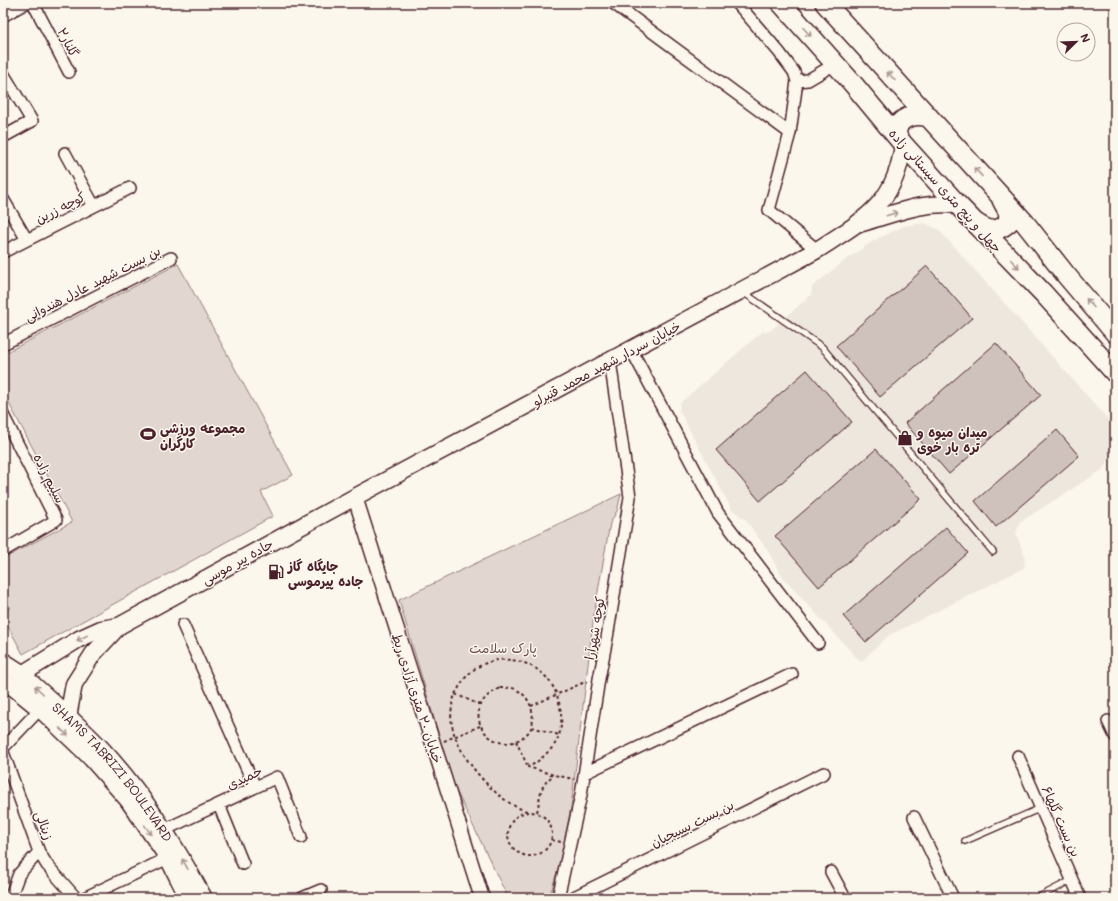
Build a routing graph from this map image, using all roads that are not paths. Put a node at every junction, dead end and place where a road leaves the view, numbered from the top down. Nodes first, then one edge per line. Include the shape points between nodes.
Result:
1 (26, 3) edge
2 (33, 3) edge
3 (613, 3) edge
4 (737, 3) edge
5 (781, 3) edge
6 (824, 3) edge
7 (3, 16) edge
8 (835, 64) junction
9 (69, 72) dead end
10 (3, 73) edge
11 (797, 81) junction
12 (928, 117) junction
13 (790, 133) junction
14 (3, 138) edge
15 (900, 140) junction
16 (65, 153) dead end
17 (130, 188) dead end
18 (1000, 195) junction
19 (3, 199) edge
20 (958, 205) junction
21 (94, 206) junction
22 (975, 222) junction
23 (855, 226) junction
24 (27, 240) junction
25 (817, 250) junction
26 (3, 252) edge
27 (171, 258) dead end
28 (741, 291) junction
29 (1115, 333) edge
30 (3, 344) edge
31 (632, 349) junction
32 (610, 361) junction
33 (1115, 373) edge
34 (3, 415) edge
35 (355, 497) junction
36 (3, 551) edge
37 (993, 552) dead end
38 (183, 625) dead end
39 (119, 626) junction
40 (818, 642) dead end
41 (3, 661) edge
42 (22, 674) junction
43 (792, 674) dead end
44 (3, 679) edge
45 (40, 709) junction
46 (68, 717) junction
47 (1108, 721) dead end
48 (1115, 736) edge
49 (3, 748) edge
50 (3, 752) edge
51 (1018, 756) dead end
52 (824, 773) dead end
53 (584, 777) junction
54 (255, 788) junction
55 (219, 805) junction
56 (1041, 808) junction
57 (914, 817) dead end
58 (164, 830) junction
59 (301, 837) dead end
60 (965, 841) dead end
61 (39, 852) junction
62 (168, 858) junction
63 (243, 864) dead end
64 (832, 872) dead end
65 (1072, 880) junction
66 (320, 890) dead end
67 (10, 898) edge
68 (76, 898) edge
69 (84, 898) edge
70 (188, 898) edge
71 (204, 898) edge
72 (302, 898) edge
73 (482, 898) edge
74 (558, 898) edge
75 (572, 898) edge
76 (844, 898) edge
77 (953, 898) edge
78 (1037, 898) edge
79 (1080, 898) edge

1 - 7 street
2 - 9 street, گلنار۲
3 - 13 street
4 - 11 street via 780,52
5 -> 8 highway, چهل و پنج متری سیستانی زاده
12 -> 6 highway
8 - 11 street via 808,80
8 - 15 highway, چهل و پنج متری سیستانی زاده
10 - 14 street via 32,121
11 - 13 street
12 - 15 highway via 913,115 900,123 896,130
18 -> 12 highway
13 - 25 street via 769,210
15 - 20 highway, چهل و پنج متری سیستانی زاده
15 - 23 main road via 900,164 891,186 881,204
16 - 21 street
17 - 21 street, کوچه زرین
18 - 22 highway via 1009,213 1008,222 1000,229 993,230 985,229
29 -> 18 highway
19 - 24 street
20 - 22 highway, چهل و پنج متری سیستانی زاده
23 -> 20 main road via 914,207 934,204
21 - 24 street, کوچه زرین
22 -> 33 highway, چهل و پنج متری سیستانی زاده
23 - 25 main road, خیابان سردار شهید محمد قنبرلو
24 - 26 street, کوچه زرین
25 - 28 main road, خیابان سردار شهید محمد قنبرلو
27 - 30 street, بن بست شهید عادل هندوانی
28 - 31 main road, خیابان سردار شهید محمد قنبرلو
28 - 37 lane via 822,347
31 - 32 main road, خیابان سردار شهید محمد قنبرلو
31 - 40 street via 718,513
32 - 35 main road, خیابان سردار شهید محمد قنبرلو
32 - 53 street, کوچه شهرآرا via 630,497
34 - 36 street, سلیم زاده via 56,520
35 - 39 main road, جاده پیر موسی
35 - 73 street, خیابان ۲۰ متری آزادی ربط
38 - 54 street
39 -> 42 main road via 101,629 79,639
39 - 46 main road via 93,654 74,684
41 - 42 main road, SHAMS TABRIZI BOULEVARD
46 -> 42 main road, SHAMS TABRIZI BOULEVARD
43 - 53 street
44 - 45 main road, SHAMS TABRIZI BOULEVARD
45 - 49 street
45 -> 62 main road, SHAMS TABRIZI BOULEVARD via 90,757 128,800
46 - 58 main road, SHAMS TABRIZI BOULEVARD via 101,748 139,793
47 - 48 street
50 - 61 street, زینالی
51 - 56 street, بن بست گلها۶
52 - 75 street, بن بست بسیجیان
53 - 74 street, کوچه شهرآرا
54 - 55 street, حمیدی
54 - 59 street, حمیدی via 277,777
55 - 58 street, حمیدی
55 - 63 street
56 - 60 lane
56 - 65 street, بن بست گلها۶
57 - 77 street
71 -> 58 main road, SHAMS TABRIZI BOULEVARD
61 - 67 street via 19,874
61 - 68 street, زینالی
62 - 69 street
62 - 70 main road, SHAMS TABRIZI BOULEVARD
64 - 76 street
65 - 78 lane
65 - 79 street, بن بست گلها۶
66 - 72 street

